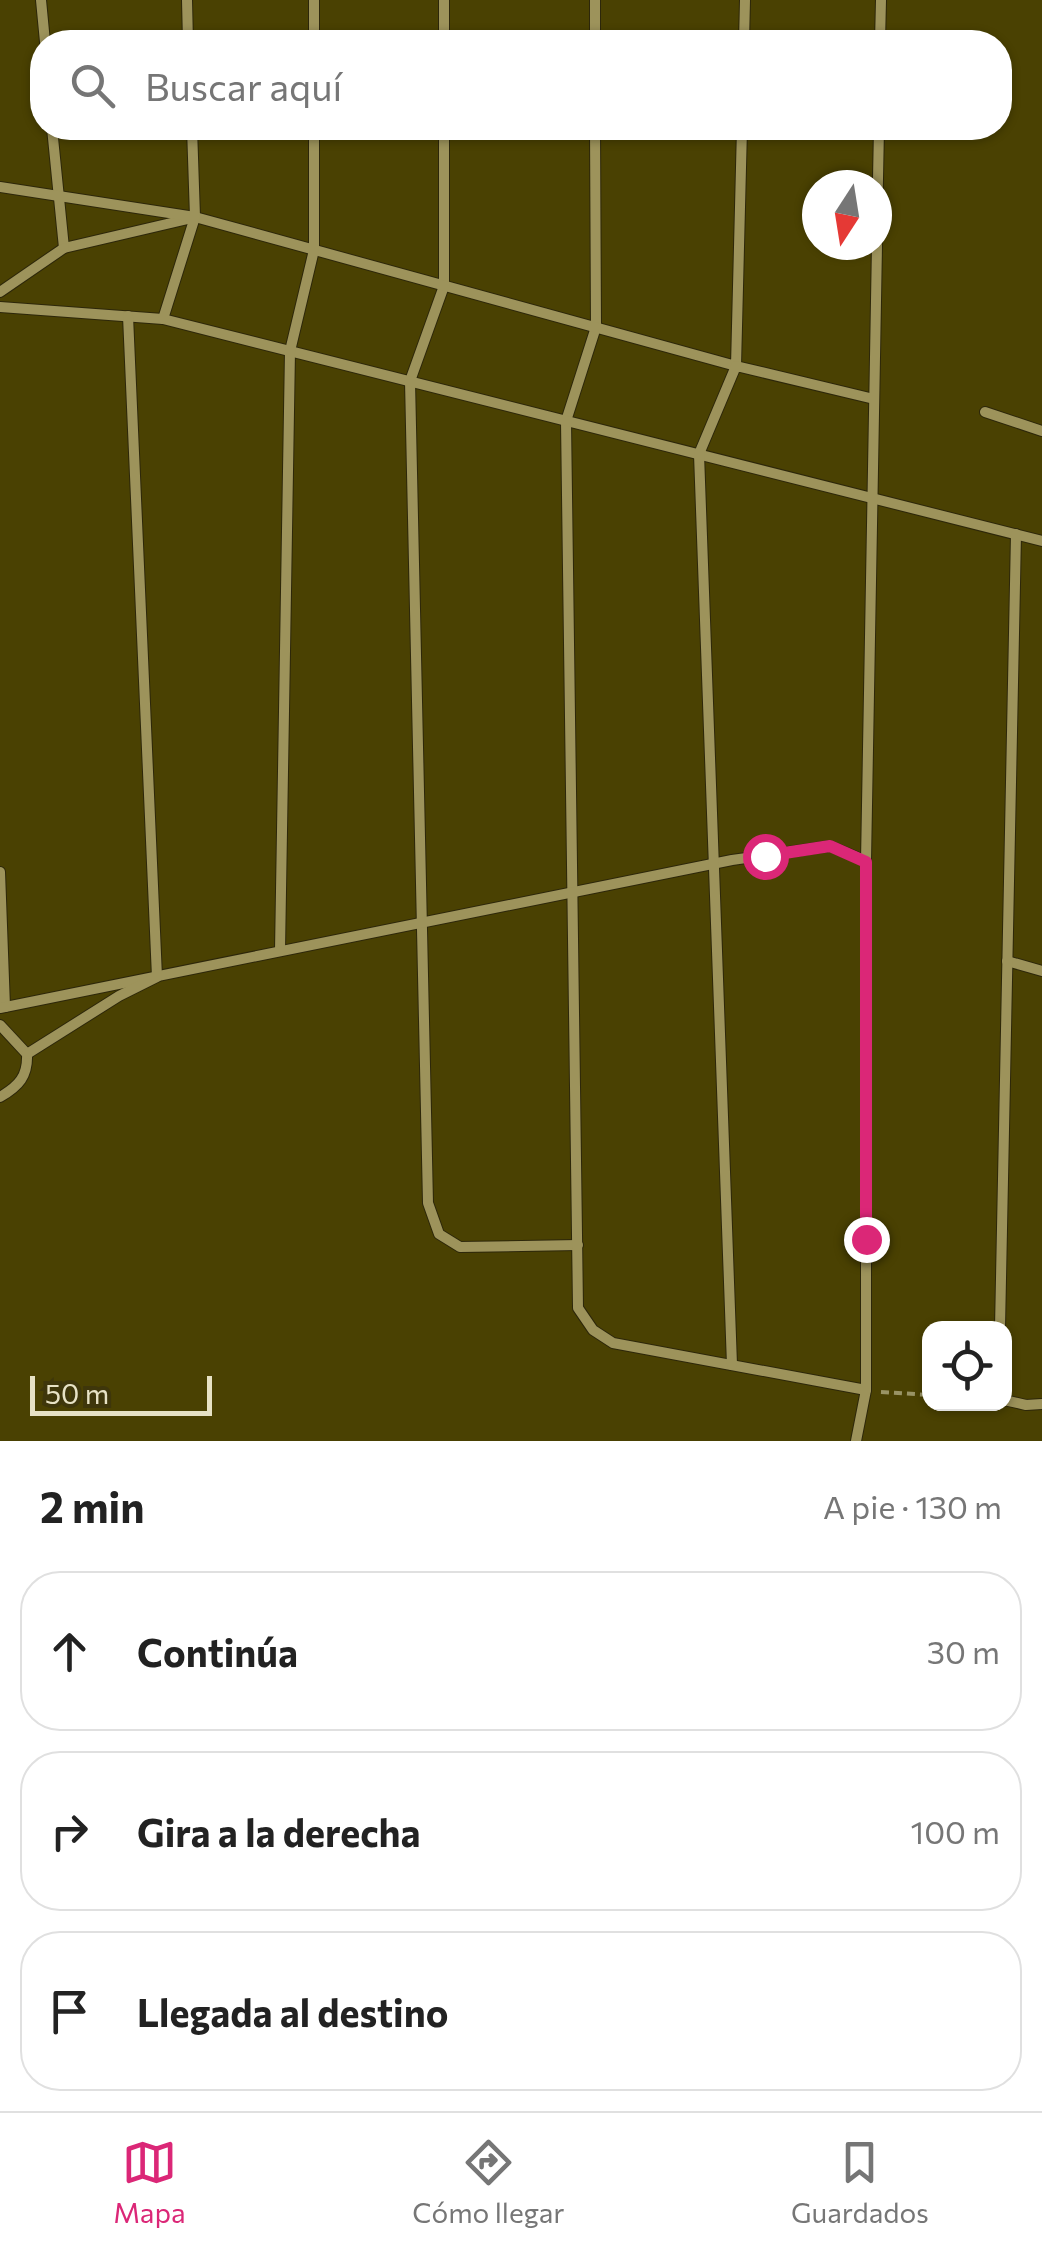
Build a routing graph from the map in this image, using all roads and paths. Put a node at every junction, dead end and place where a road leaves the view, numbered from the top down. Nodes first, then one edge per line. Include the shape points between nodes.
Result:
1 (41, 0) edge
2 (187, 0) edge
3 (314, 0) edge
4 (444, 0) edge
5 (595, 0) edge
6 (745, 0) edge
7 (881, 0) edge
8 (44, 30) edge
9 (188, 30) edge
10 (314, 30) edge
11 (444, 30) edge
12 (595, 30) edge
13 (744, 30) edge
14 (880, 30) edge
15 (53, 140) edge
16 (192, 140) edge
17 (314, 140) edge
18 (444, 140) edge
19 (595, 140) edge
20 (742, 140) edge
21 (879, 140) edge
22 (878, 170) edge
23 (0, 187) edge
24 (58, 196) junction
25 (195, 217) junction
26 (64, 248) junction
27 (314, 250) junction
28 (877, 260) edge
29 (444, 286) junction
30 (0, 292) edge
31 (0, 308) edge
32 (128, 316) junction
33 (163, 319) junction
34 (596, 327) junction
35 (290, 351) junction
36 (736, 366) junction
37 (410, 381) junction
38 (874, 399) junction
39 (985, 412) dead end
40 (566, 421) junction
41 (1042, 431) edge
42 (699, 454) junction
43 (872, 498) junction
44 (1016, 534) junction
45 (1042, 540) edge
46 (866, 862) junction
47 (714, 864) junction
48 (0, 872) edge
49 (572, 892) junction
50 (422, 922) junction
51 (280, 950) junction
52 (1007, 961) junction
53 (1042, 971) edge
54 (157, 976) junction
55 (2, 1008) edge
56 (0, 1026) edge
57 (26, 1054) junction
58 (0, 1097) edge
59 (578, 1246) junction
60 (1000, 1321) edge
61 (732, 1366) junction
62 (866, 1390) junction
63 (922, 1394) edge
64 (1012, 1401) edge
65 (1042, 1404) edge
66 (856, 1441) edge

1 - 8 street
2 - 9 street
3 - 10 street
4 - 11 street
5 - 12 street
6 - 13 street
7 - 14 street
15 - 24 street
16 - 25 street
17 - 27 street
18 - 29 street
19 - 34 street
20 - 36 street
21 - 22 street
23 - 24 street
24 - 25 street
24 - 26 street
25 - 26 street
25 - 27 street
25 - 33 street
26 - 30 street
27 - 29 street
27 - 35 street
28 - 38 street
29 - 34 street
29 - 37 street
31 - 32 street
32 - 33 street
32 - 54 street
33 - 35 street
34 - 36 street
34 - 40 street
35 - 37 street
35 - 51 street
36 - 38 street
36 - 42 street
37 - 40 street
37 - 50 street
38 - 43 street
39 - 41 street
40 - 42 street
40 - 49 street
42 - 43 street
42 - 47 street
43 - 44 street
43 - 46 street
44 - 45 street
44 - 52 street
46 - 47 street via 830,846
46 - 62 street
47 - 49 street
47 - 61 street
48 - 55 street
49 - 50 street
49 - 59 street
50 - 51 street
50 - 59 street via 428,1202 439,1234 460,1247
51 - 54 street
52 - 53 street
52 - 60 street
54 - 55 street
54 - 57 street
56 - 57 street
57 - 58 street via 19,1086
59 - 61 street via 578,1308 592,1330 612,1343
61 - 62 street
62 - 63 path
62 - 66 street
64 - 65 street

